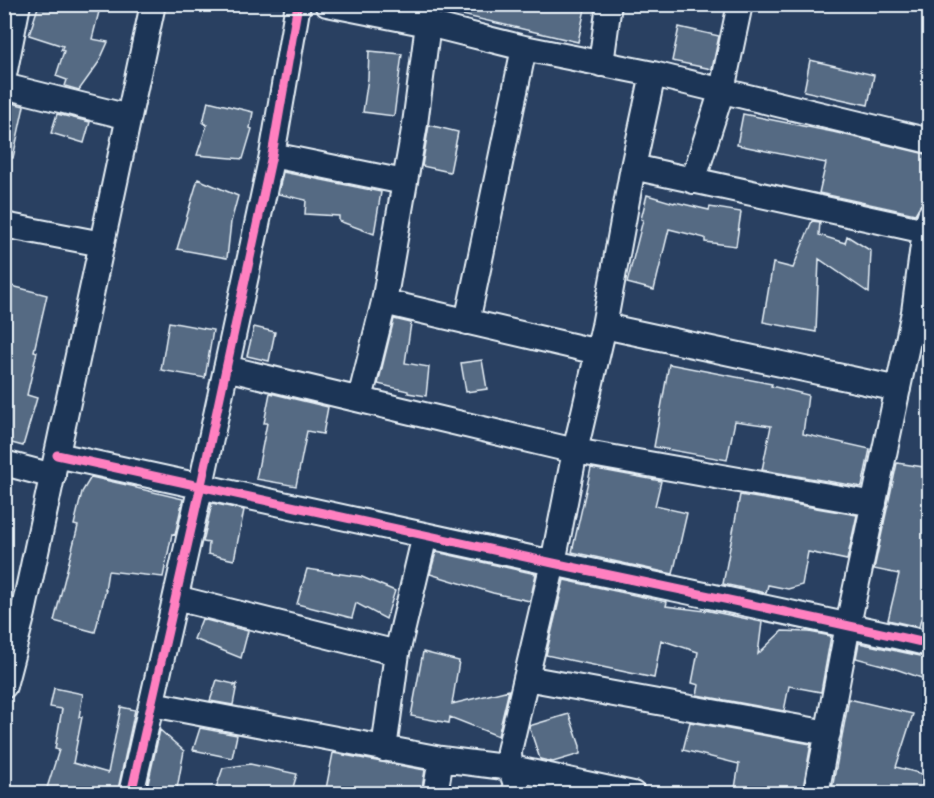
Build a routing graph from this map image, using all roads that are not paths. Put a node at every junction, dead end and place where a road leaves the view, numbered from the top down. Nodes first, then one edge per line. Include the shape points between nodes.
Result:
1 (153, 4) edge
2 (298, 4) edge
3 (609, 4) edge
4 (740, 4) edge
5 (334, 5) edge
6 (12, 13) edge
7 (428, 24) junction
8 (524, 48) junction
9 (601, 64) junction
10 (653, 74) junction
11 (4, 75) edge
12 (4, 86) edge
13 (722, 90) junction
14 (129, 117) junction
15 (930, 141) edge
16 (272, 155) junction
17 (633, 167) junction
18 (693, 181) junction
19 (404, 183) junction
20 (4, 225) edge
21 (928, 226) edge
22 (102, 244) junction
23 (384, 302) junction
24 (922, 313) edge
25 (467, 322) junction
26 (604, 326) junction
27 (598, 352) junction
28 (226, 368) junction
29 (898, 390) junction
30 (360, 399) junction
31 (575, 451) junction
32 (4, 463) edge
33 (55, 466) junction
34 (201, 485) junction
35 (874, 504) junction
36 (425, 535) junction
37 (553, 563) junction
38 (176, 598) junction
39 (14, 612) edge
40 (848, 625) junction
41 (930, 644) edge
42 (397, 653) junction
43 (526, 678) junction
44 (4, 686) edge
45 (152, 704) junction
46 (828, 733) junction
47 (384, 749) junction
48 (441, 759) junction
49 (512, 768) junction
50 (131, 794) edge
51 (435, 794) edge
52 (520, 794) edge
53 (633, 794) edge
54 (816, 794) edge

1 - 14 street
2 - 16 street
3 - 9 street
4 - 13 street
5 - 7 street
6 - 11 street
7 - 8 street
7 - 19 street
8 - 9 street
8 - 25 street
9 - 10 street
10 - 13 street
10 - 17 street
12 - 14 street
13 - 15 street
13 - 18 street
14 - 22 street
16 - 19 street
16 - 28 street
17 - 18 street
17 - 26 street
18 - 21 street
19 - 23 street
20 - 22 street
21 - 24 street
22 - 33 street
23 - 25 street
23 - 30 street
24 - 29 street
25 - 27 street
26 - 27 street
26 - 29 street
27 - 31 street
28 - 30 street
28 - 34 street
29 - 35 street
30 - 31 street
31 - 35 street
31 - 37 street
32 - 33 street
33 - 34 street
33 - 39 street
34 - 36 street
34 - 38 street
35 - 40 street
36 - 37 street
36 - 42 street
37 - 40 street
37 - 43 street
38 - 42 street
38 - 45 street
39 - 44 street
40 - 41 street
40 - 46 street
42 - 47 street
43 - 46 street
43 - 49 street via 509,751
45 - 47 street
45 - 50 street
46 - 54 street
47 - 48 street
48 - 49 street
48 - 51 street
49 - 52 street
49 - 53 street

